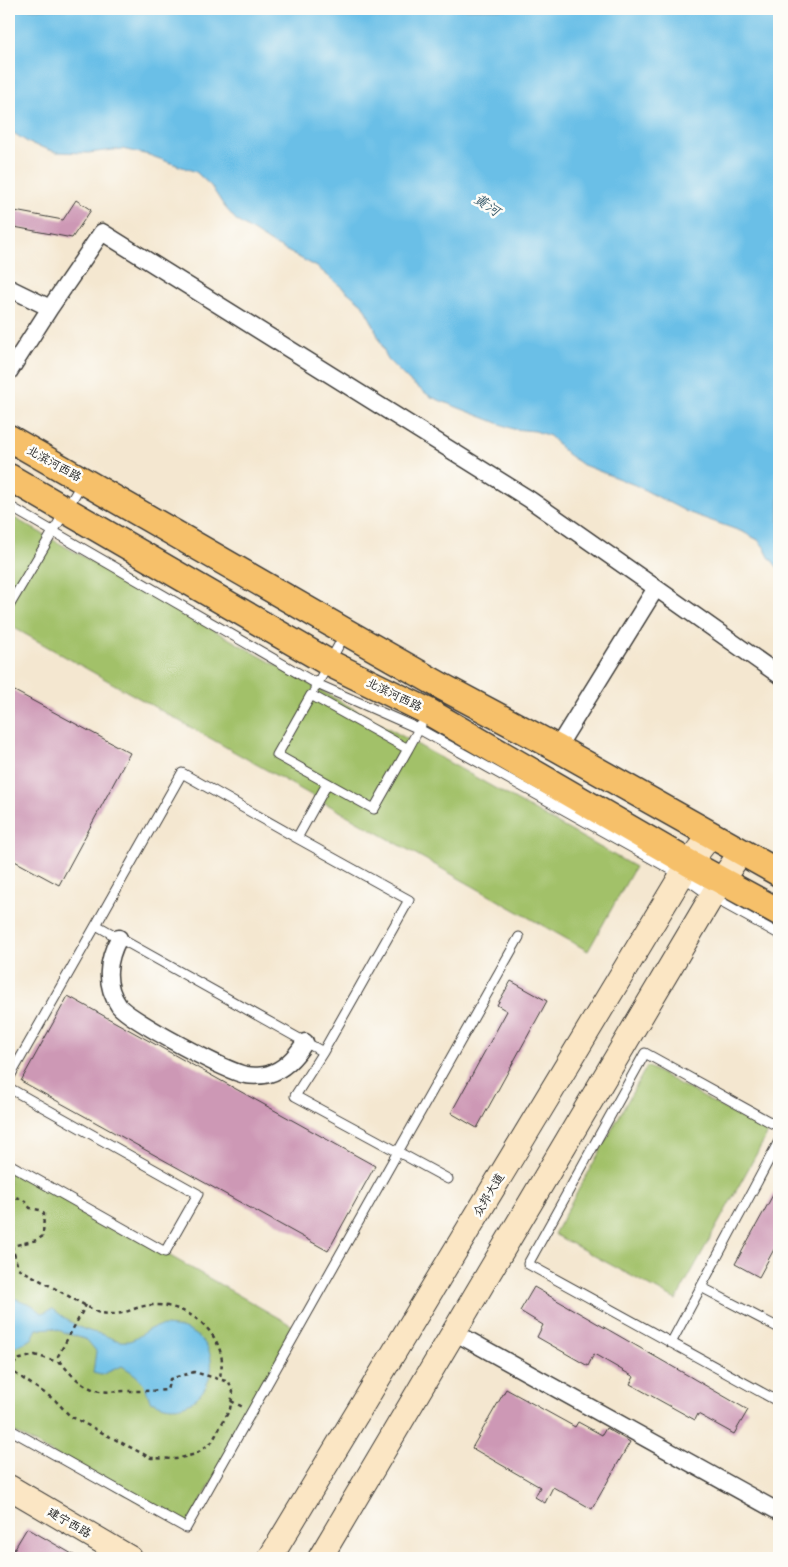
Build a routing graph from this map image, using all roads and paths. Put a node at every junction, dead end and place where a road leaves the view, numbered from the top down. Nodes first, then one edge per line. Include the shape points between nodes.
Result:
1 (9, 288) edge
2 (50, 308) junction
3 (9, 372) edge
4 (9, 438) edge
5 (9, 478) edge
6 (83, 480) junction
7 (9, 506) edge
8 (60, 521) junction
9 (656, 588) junction
10 (9, 606) edge
11 (346, 632) junction
12 (323, 673) junction
13 (779, 675) edge
14 (311, 694) junction
15 (432, 705) junction
16 (408, 748) junction
17 (557, 748) junction
18 (327, 784) junction
19 (711, 835) junction
20 (297, 838) junction
21 (741, 852) junction
22 (685, 869) junction
23 (779, 873) edge
24 (716, 889) junction
25 (779, 912) edge
26 (96, 925) junction
27 (779, 934) edge
28 (519, 937) dead end
29 (119, 938) junction
30 (305, 1042) junction
31 (323, 1052) junction
32 (9, 1078) edge
33 (9, 1088) edge
34 (779, 1127) edge
35 (779, 1141) edge
36 (398, 1152) junction
37 (9, 1164) edge
38 (448, 1179) dead end
39 (9, 1194) edge
40 (701, 1287) junction
41 (86, 1305) junction
42 (779, 1328) edge
43 (454, 1332) junction
44 (671, 1342) junction
45 (61, 1363) junction
46 (9, 1370) edge
47 (220, 1380) junction
48 (779, 1402) edge
49 (9, 1429) edge
50 (9, 1487) edge
51 (779, 1512) edge
52 (130, 1558) edge
53 (270, 1558) edge
54 (320, 1558) edge

1 - 2 street
2 - 3 street
2 - 9 street via 102,232 529,499
4 - 6 main road, 北滨河西路
5 - 8 main road, 北滨河西路
6 - 8 lane
6 - 11 main road, 北滨河西路
7 - 8 lane
8 - 10 lane
8 - 12 main road, 北滨河西路
9 - 13 street
9 - 17 street
11 - 12 lane
11 - 15 main road, 北滨河西路
12 - 14 lane
12 - 15 main road, 北滨河西路
14 - 16 lane
14 - 18 lane via 277,755
15 - 16 lane
15 - 17 main road, 北滨河西路
15 - 22 main road, 北滨河西路
16 - 18 lane via 374,809
17 - 19 main road, 北滨河西路
18 - 20 lane
19 - 21 main road, 北滨河西路
19 - 22 main road, 众邦大道
20 - 26 lane via 182,773
20 - 31 lane via 409,900
21 - 23 main road, 北滨河西路
21 - 24 main road
22 - 24 main road, 北滨河西路
22 - 53 main road, 众邦大道
24 - 25 main road, 北滨河西路
24 - 27 lane
24 - 43 main road
26 - 29 lane
26 - 32 lane
28 - 36 lane
29 - 30 lane
29 - 30 street via 108,967 110,988 120,1007 140,1022 227,1069 248,1076 269,1074 288,1064
30 - 31 lane
31 - 36 lane via 295,1096
33 - 37 lane via 198,1194 165,1252
34 - 44 lane via 645,1053 528,1264
35 - 40 lane
36 - 38 lane
36 - 49 lane via 186,1528
39 - 41 path via 44,1214 43,1236 12,1246 18,1268
40 - 42 lane
40 - 44 lane
41 - 45 path via 58,1356
41 - 47 path via 110,1315 151,1305 186,1312 203,1323 215,1342 222,1361
43 - 51 street
43 - 54 main road
44 - 48 lane
45 - 46 path via 35,1355 17,1360
45 - 47 path via 94,1390 110,1392 167,1390 170,1379 194,1372
46 - 47 path via 55,1400 70,1416 151,1458 196,1454 212,1442 230,1409 233,1392 229,1382
50 - 52 main road, 建宁西路

